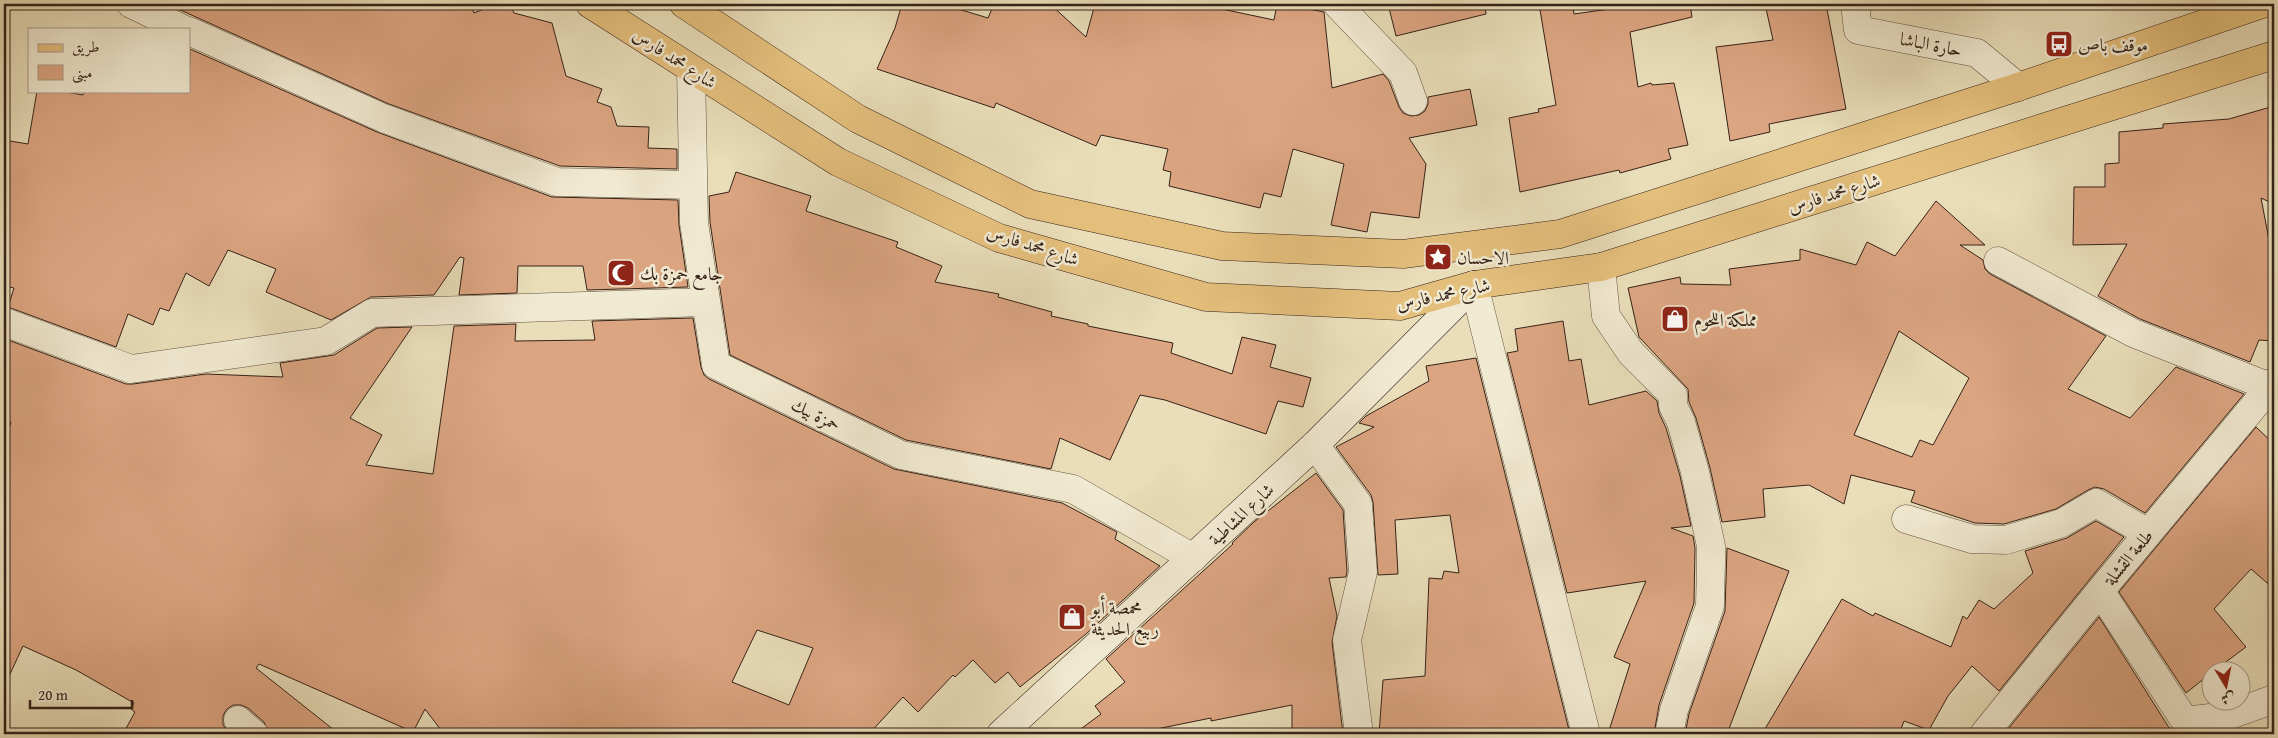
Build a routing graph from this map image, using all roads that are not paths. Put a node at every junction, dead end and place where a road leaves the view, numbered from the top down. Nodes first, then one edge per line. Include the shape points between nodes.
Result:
1 (131, 4) edge
2 (590, 4) edge
3 (684, 4) edge
4 (1338, 4) edge
5 (1855, 4) edge
6 (2262, 4) edge
7 (182, 28) edge
8 (190, 31) edge
9 (2274, 55) edge
10 (691, 69) junction
11 (2018, 87) junction
12 (1413, 101) dead end
13 (693, 185) junction
14 (1998, 261) dead end
15 (1602, 267) junction
16 (1474, 285) junction
17 (706, 302) junction
18 (4, 322) edge
19 (2272, 384) edge
20 (1316, 445) junction
21 (1906, 519) dead end
22 (2148, 532) junction
23 (1193, 558) junction
24 (2100, 591) junction
25 (2274, 700) edge
26 (2187, 728) edge
27 (1001, 734) edge
28 (1359, 734) edge
29 (1586, 734) edge
30 (1669, 734) edge
31 (1984, 734) edge

1 - 7 street
2 - 10 main road, شارع محمد فارس
3 - 11 main road via 858,119 1030,204 1222,246 1403,254 1560,234
4 - 12 street via 1404,73
5 - 11 street, حارة الباشا via 1858,30 1977,53
6 - 11 main road
8 - 13 street via 382,118 557,182
9 - 15 main road, شارع محمد فارس
10 - 13 street, حمزة بيك
10 - 16 main road, شارع محمد فارس via 838,162 999,238 1206,297 1400,306
13 - 17 street, حمزة بيك via 694,223
14 - 19 street via 2133,333
15 - 16 main road, شارع محمد فارس
15 - 30 street via 1606,316 1631,352 1673,395 1673,406 1693,464 1711,546 1710,606 1674,710
16 - 20 street, شارع المشاطية
16 - 29 street
17 - 18 street via 372,313 326,341 131,369
17 - 23 street, حمزة بيك via 716,365 901,455 1073,490
19 - 22 street, طلعة القشلة
20 - 23 street, شارع المشاطية
20 - 28 street via 1358,504 1363,572 1347,640
21 - 22 street via 1972,539 2006,540 2062,523 2096,502
22 - 24 street, طلعة القشلة
23 - 27 street, شارع المشاطية
24 - 26 street
24 - 31 street, طلعة القشلة
25 - 26 street

